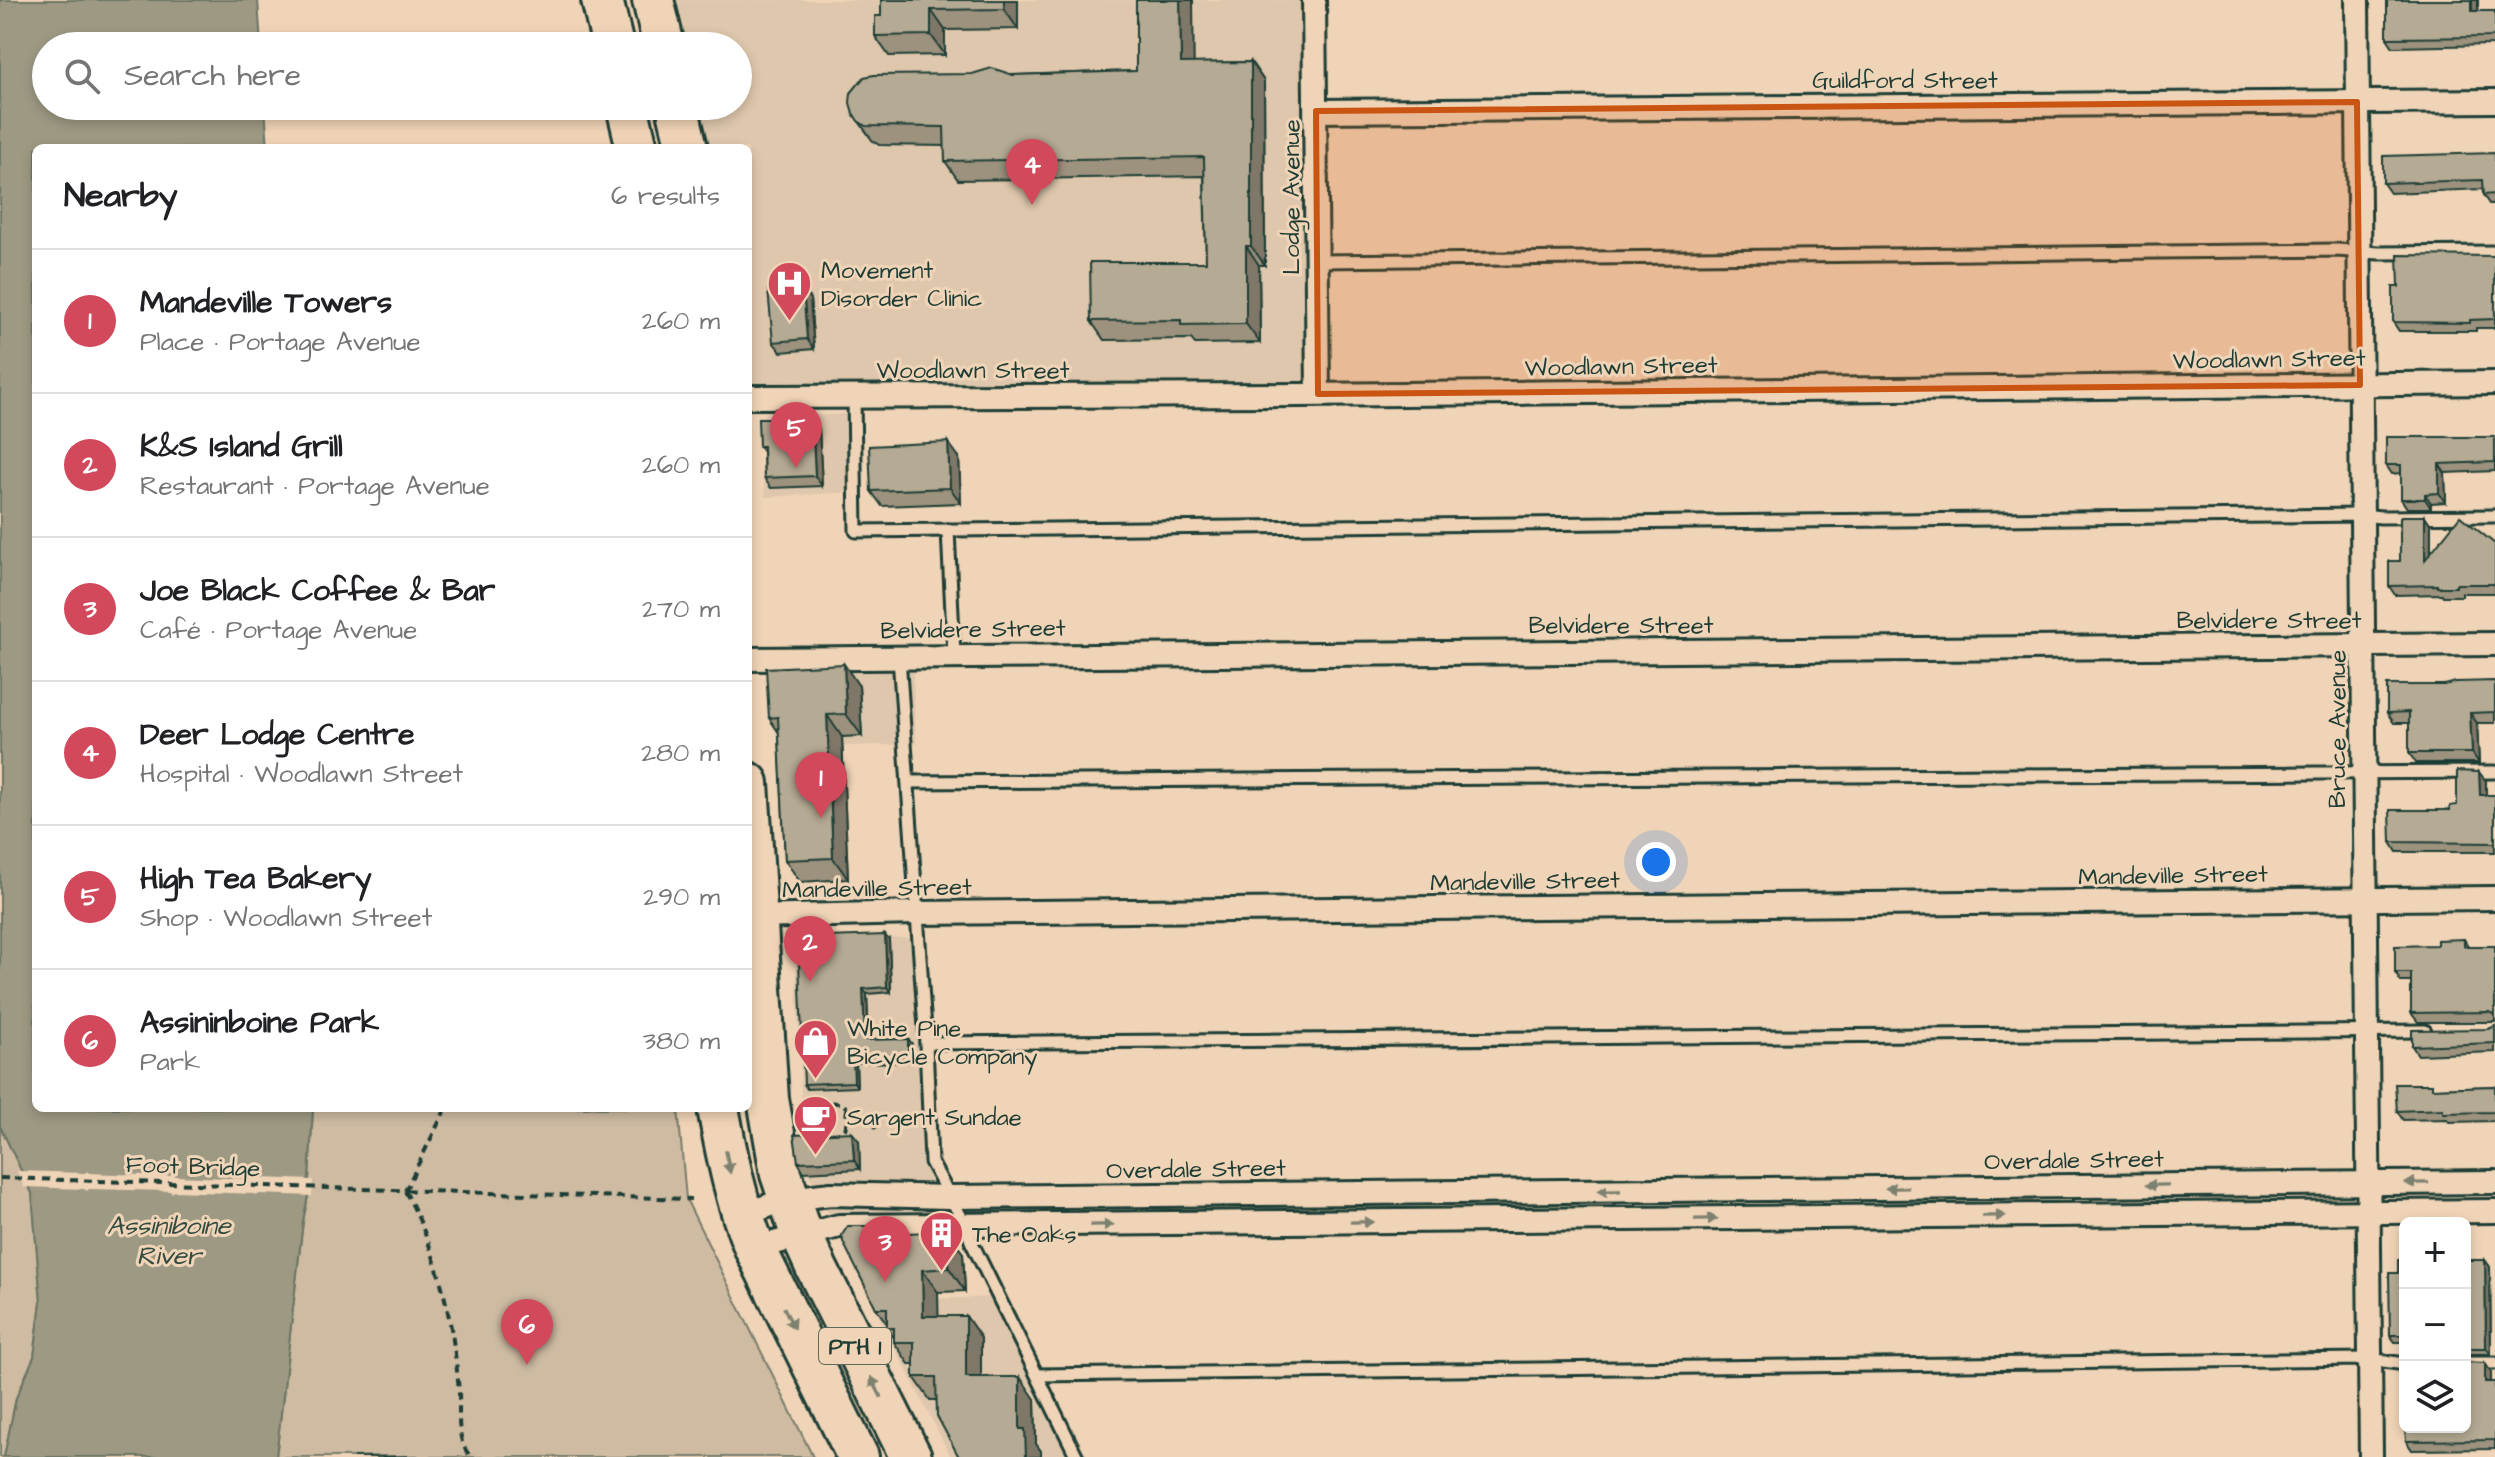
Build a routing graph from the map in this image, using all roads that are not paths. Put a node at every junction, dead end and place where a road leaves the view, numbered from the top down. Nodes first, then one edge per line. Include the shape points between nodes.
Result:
1 (602, 0) edge
2 (653, 0) edge
3 (1314, 0) edge
4 (2357, 0) edge
5 (610, 32) edge
6 (661, 32) edge
7 (2495, 101) edge
8 (2357, 102) junction
9 (1316, 111) junction
10 (630, 120) edge
11 (680, 120) edge
12 (636, 144) edge
13 (686, 144) edge
14 (2359, 252) junction
15 (2495, 252) edge
16 (1317, 261) junction
17 (2495, 383) edge
18 (2360, 385) junction
19 (1318, 394) junction
20 (854, 396) junction
21 (752, 397) edge
22 (2361, 515) junction
23 (2495, 516) edge
24 (948, 530) junction
25 (2495, 644) edge
26 (2363, 646) junction
27 (954, 655) junction
28 (899, 656) junction
29 (752, 659) edge
30 (2364, 772) junction
31 (2495, 772) edge
32 (908, 782) junction
33 (752, 890) edge
34 (2495, 898) edge
35 (2365, 899) junction
36 (916, 913) junction
37 (753, 917) edge
38 (2366, 1031) junction
39 (2433, 1031) edge
40 (926, 1043) junction
41 (719, 1112) edge
42 (2495, 1182) edge
43 (2368, 1183) junction
44 (1654, 1190) junction
45 (950, 1197) junction
46 (2495, 1211) edge
47 (2368, 1213) junction
48 (795, 1217) junction
49 (1655, 1220) junction
50 (966, 1226) junction
51 (748, 1232) junction
52 (2369, 1359) junction
53 (2471, 1363) edge
54 (2495, 1363) edge
55 (2399, 1364) edge
56 (1037, 1375) junction
57 (858, 1457) edge
58 (911, 1457) edge
59 (1077, 1457) edge
60 (2371, 1457) edge

1 - 5 highway
2 - 6 highway
3 - 9 street, Lodge Avenue
4 - 8 street, Bruce Avenue
7 - 8 street, Guildford Street
8 - 9 street, Guildford Street
8 - 14 street, Bruce Avenue
9 - 16 street, Lodge Avenue
10 - 12 highway
11 - 13 highway
14 - 15 lane
14 - 16 lane
14 - 18 street, Bruce Avenue
16 - 19 street, Lodge Avenue
17 - 18 street, Woodlawn Street
18 - 19 street, Woodlawn Street
18 - 22 street, Bruce Avenue
19 - 20 street, Woodlawn Street
20 - 21 street, Woodlawn Street
20 - 24 lane via 856,531
22 - 23 lane
22 - 24 lane
22 - 26 street, Bruce Avenue
24 - 27 lane
25 - 26 street, Belvidere Street
26 - 27 street, Belvidere Street
26 - 30 street, Bruce Avenue
27 - 28 street, Belvidere Street
28 - 29 street, Belvidere Street
28 - 32 lane
30 - 31 lane
30 - 32 lane
30 - 35 street, Bruce Avenue
32 - 36 lane
33 - 37 highway, PTH 1
34 - 35 street, Mandeville Street
35 - 36 street, Mandeville Street
35 - 38 street, Bruce Avenue
36 - 37 street, Mandeville Street
36 - 40 lane
37 - 48 highway, PTH 1 via 768,1099 781,1174
38 - 39 lane
38 - 40 lane
38 - 43 street, Bruce Avenue
40 - 45 lane via 931,1162
41 -> 51 highway, PTH 1
42 -> 43 street, Overdale Street
43 -> 44 street, Overdale Street
43 - 47 street, Bruce Avenue
44 -> 45 street, Overdale Street
44 - 49 street
45 - 48 street, Overdale Street via 831,1194
45 - 50 lane
46 - 47 street, Overdale Street
49 -> 47 street, Overdale Street
47 - 52 street, Bruce Avenue
48 - 50 street, Overdale Street via 839,1226
48 - 51 street, Overdale Street
48 - 51 street, Overdale Street
58 -> 48 highway, PTH 1
50 -> 49 street, Overdale Street
50 - 56 lane
51 -> 57 highway, PTH 1
52 - 55 lane
52 - 56 lane
52 - 60 street, Bruce Avenue
53 - 54 lane
56 - 59 lane

